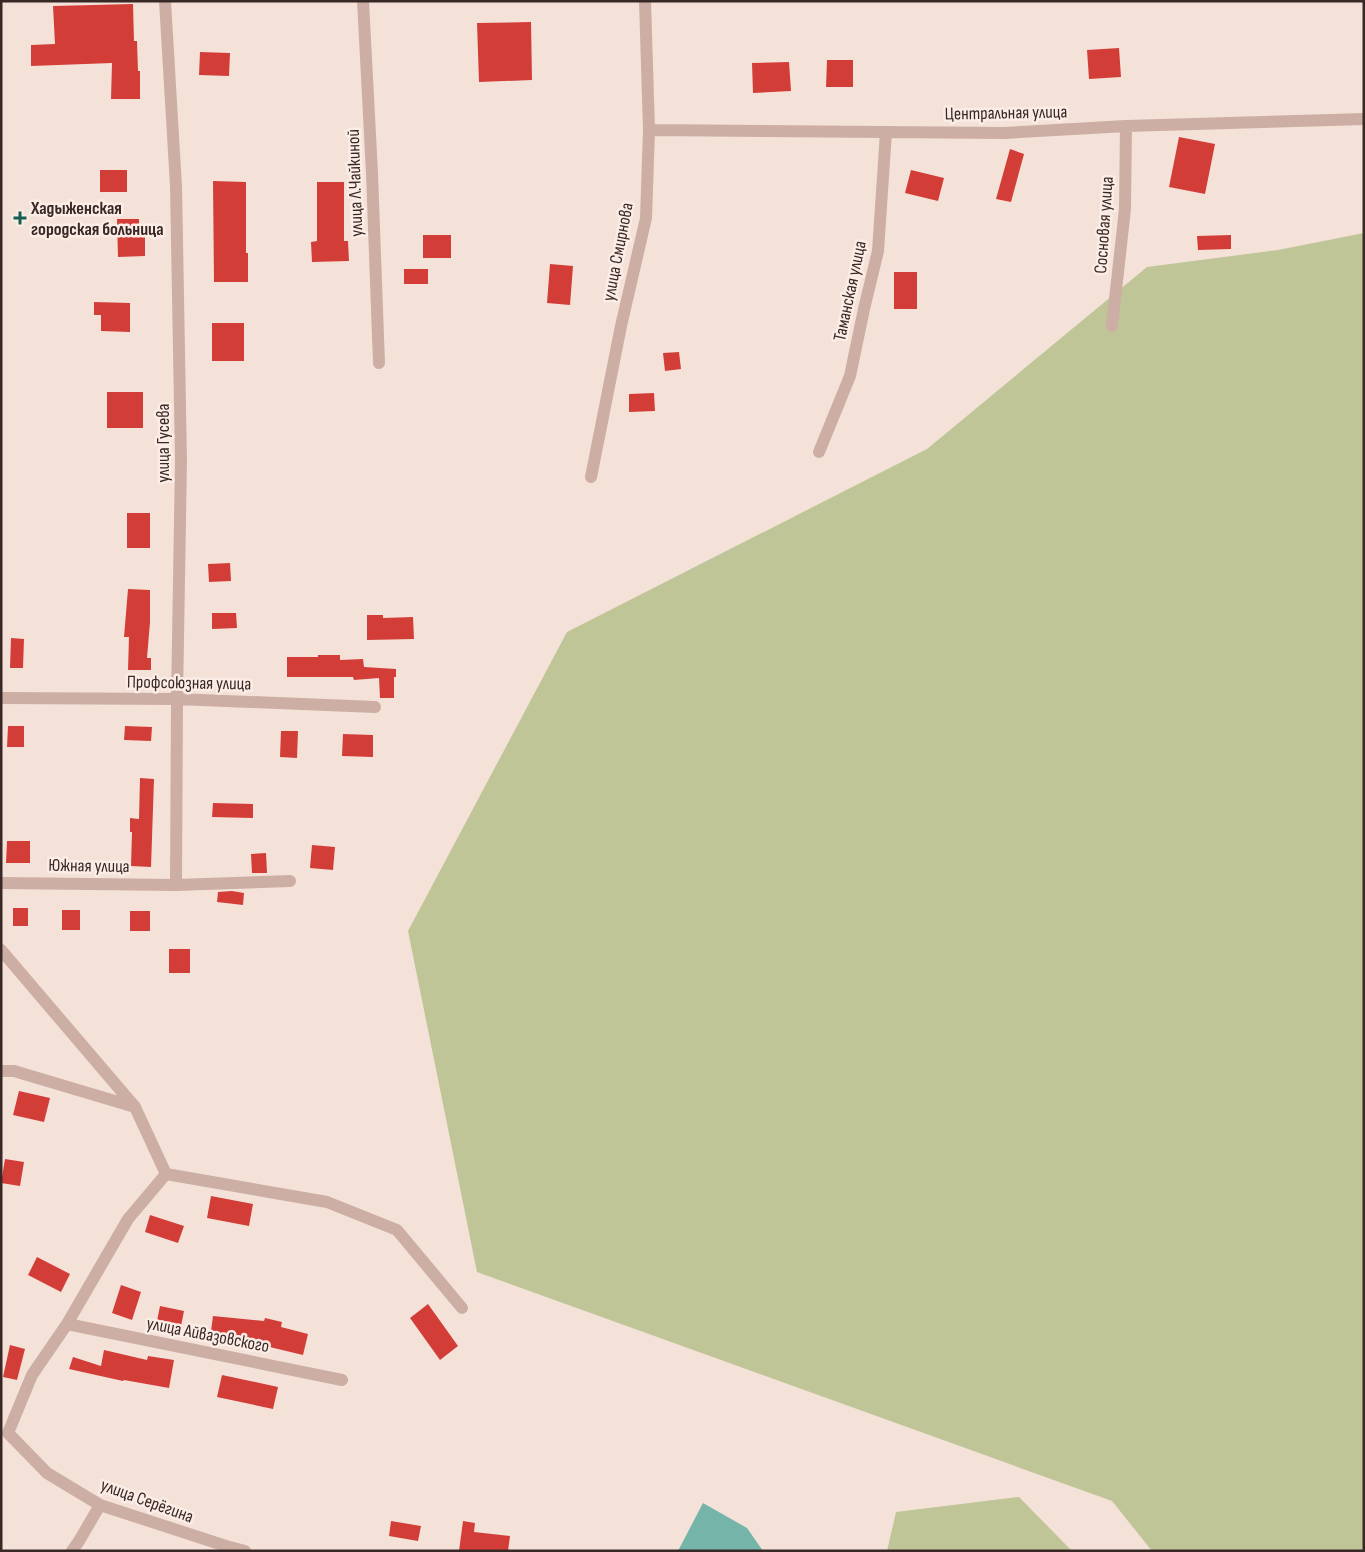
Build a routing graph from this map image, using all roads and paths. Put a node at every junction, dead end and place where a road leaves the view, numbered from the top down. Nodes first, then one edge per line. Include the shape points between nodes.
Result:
1 (165, 1) edge
2 (363, 1) edge
3 (646, 1) edge
4 (1364, 119) edge
5 (1126, 126) junction
6 (649, 130) junction
7 (886, 132) junction
8 (1112, 326) dead end
9 (379, 363) dead end
10 (819, 452) dead end
11 (591, 476) dead end
12 (1, 698) edge
13 (177, 699) junction
14 (375, 707) dead end
15 (290, 881) dead end
16 (1, 883) edge
17 (176, 885) junction
18 (1, 950) edge
19 (1, 1071) edge
20 (135, 1107) junction
21 (166, 1174) junction
22 (462, 1308) dead end
23 (67, 1324) junction
24 (342, 1380) dead end
25 (4, 1435) edge
26 (100, 1506) junction
27 (72, 1551) edge
28 (245, 1551) edge

1 - 13 street, улица Гусева via 176,186 181,431
2 - 9 street, улица Л.Чайкиной
3 - 6 street, улица Смирнова
4 - 5 street, Центральная улица
5 - 7 street, Центральная улица via 1004,133
5 - 8 street, Сосновая улица via 1125,209
6 - 7 street, Центральная улица
6 - 11 street, улица Смирнова via 646,218
7 - 10 street, Таманская улица via 878,251 850,376
12 - 13 street, Профсоюзная улица
13 - 14 street, Профсоюзная улица
13 - 17 street, улица Гусева
15 - 17 street, Южная улица
16 - 17 street, Южная улица
18 - 20 street
19 - 20 street via 14,1071
20 - 21 street
21 - 22 street via 328,1202 397,1230
21 - 23 street via 128,1219
23 - 24 street, улица Айвазовского
23 - 25 street via 32,1375
25 - 26 street, улица Серёгина via 47,1473
26 - 27 street
26 - 28 street, улица Серёгина

